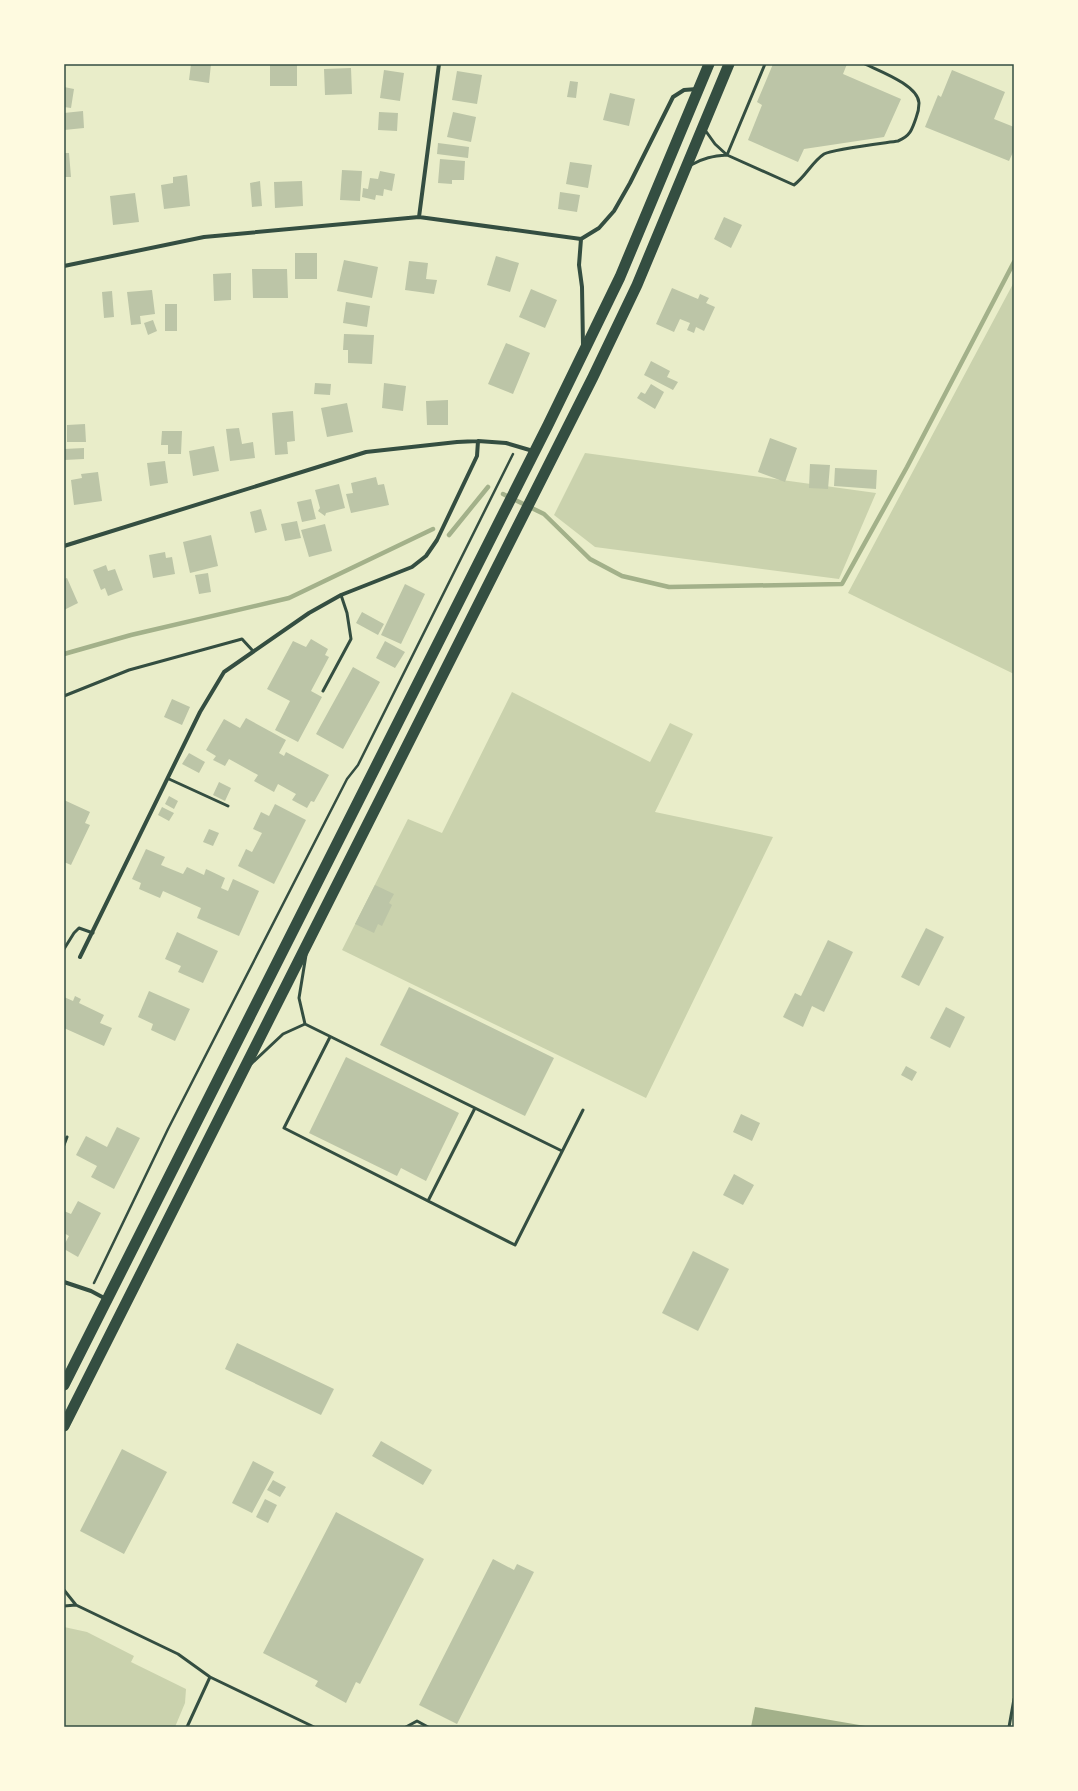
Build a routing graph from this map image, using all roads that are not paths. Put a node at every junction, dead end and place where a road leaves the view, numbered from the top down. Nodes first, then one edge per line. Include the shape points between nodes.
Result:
1 (440, 64) edge
2 (709, 64) edge
3 (729, 64) edge
4 (765, 64) edge
5 (865, 64) edge
6 (699, 89) junction
7 (703, 126) junction
8 (727, 156) junction
9 (686, 168) junction
10 (419, 217) junction
11 (581, 239) junction
12 (64, 266) edge
13 (583, 352) junction
14 (478, 441) junction
15 (534, 451) junction
16 (64, 546) edge
17 (341, 596) junction
18 (253, 652) junction
19 (323, 691) dead end
20 (64, 696) edge
21 (169, 779) junction
22 (228, 806) dead end
23 (93, 933) junction
24 (308, 942) junction
25 (64, 949) edge
26 (80, 957) dead end
27 (305, 1024) junction
28 (330, 1037) junction
29 (242, 1074) junction
30 (475, 1108) junction
31 (583, 1110) dead end
32 (67, 1137) dead end
33 (64, 1145) edge
34 (562, 1151) junction
35 (428, 1201) junction
36 (64, 1282) edge
37 (107, 1299) junction
38 (64, 1386) edge
39 (64, 1426) edge
40 (64, 1590) edge
41 (76, 1605) junction
42 (64, 1606) edge
43 (210, 1677) junction
44 (1014, 1699) edge
45 (187, 1727) edge
46 (314, 1727) edge
47 (406, 1727) edge
48 (428, 1727) edge
49 (1009, 1727) edge

1 - 10 street
2 - 6 highway
3 - 7 highway
4 - 8 lane
5 - 8 lane via 908,86 916,94 919,102 918,113 908,137 898,141 826,153 812,164 801,180 794,185
6 - 11 street via 684,90 673,96 614,211 599,228
6 - 13 highway via 623,270
7 - 8 lane
7 - 9 highway
8 - 9 lane via 711,156
9 - 24 highway via 630,299 593,377
10 - 11 street
10 - 12 street via 204,237
11 - 13 street via 579,265
13 - 15 highway
14 - 15 street via 518,446
14 - 16 street via 366,452
14 - 17 street via 477,456 437,540 426,556 412,567
15 - 37 highway
17 - 18 street
17 - 19 lane via 347,613 350,639
18 - 20 lane via 242,639 130,670
18 - 21 street via 224,672 200,712
21 - 22 lane
21 - 23 street
23 - 25 lane via 79,928
23 - 26 street
24 - 27 lane via 299,998
24 - 29 highway
27 - 28 lane
27 - 29 lane via 282,1034
28 - 30 lane
28 - 35 lane via 284,1128
29 - 39 highway
30 - 34 lane
30 - 35 lane
31 - 34 lane
32 - 33 lane
34 - 35 lane via 515,1245
36 - 37 street
37 - 38 highway
40 - 41 lane
41 - 42 lane
41 - 43 lane via 178,1654
43 - 45 lane
43 - 46 lane
44 - 49 lane
47 - 48 lane via 417,1721

